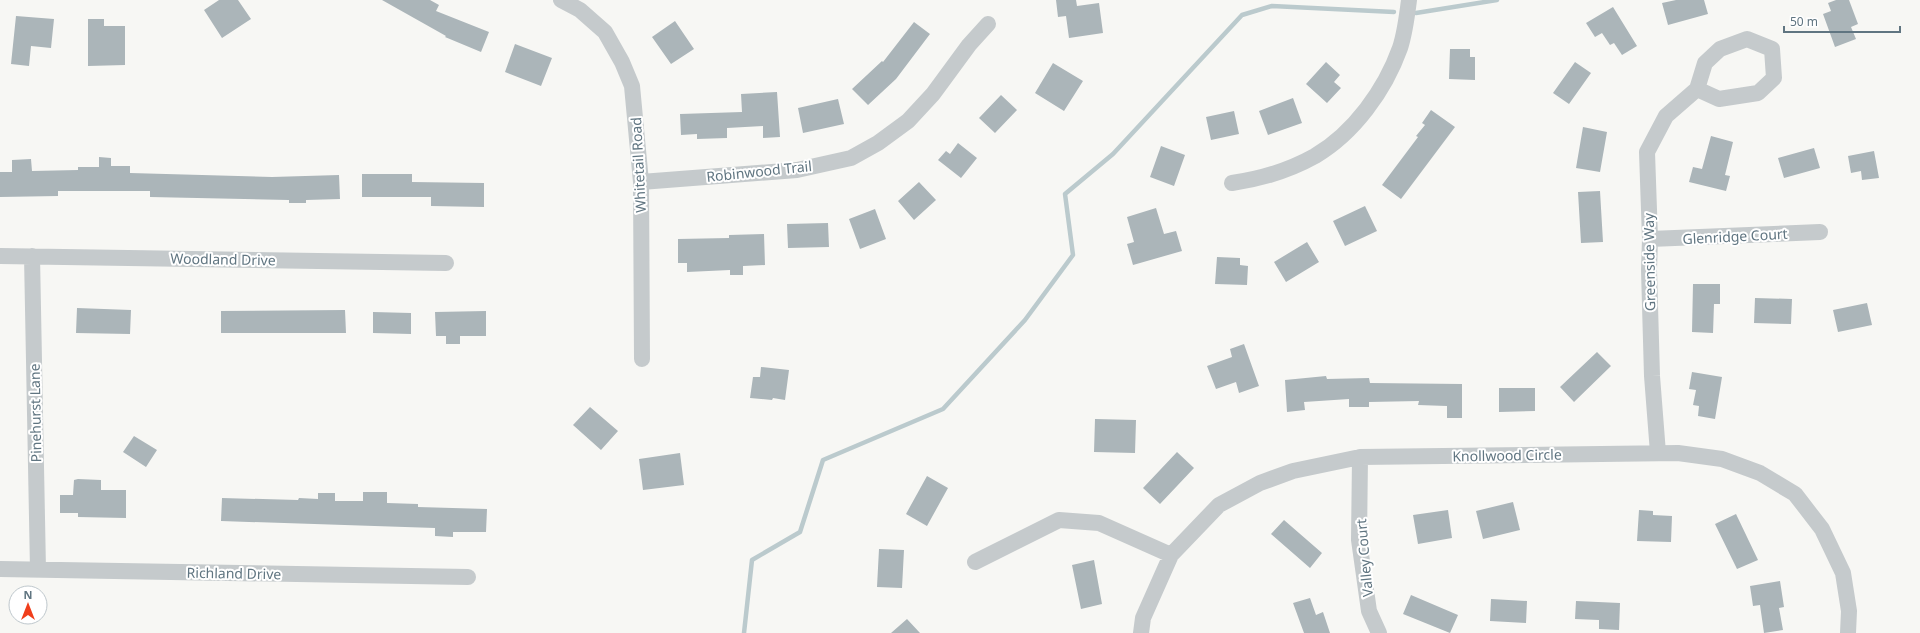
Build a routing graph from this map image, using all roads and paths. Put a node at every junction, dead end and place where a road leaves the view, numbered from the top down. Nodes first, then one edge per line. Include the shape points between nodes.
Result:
1 (561, 0) edge
2 (1408, 0) edge
3 (988, 24) dead end
4 (1697, 89) junction
5 (641, 182) junction
6 (1232, 183) dead end
7 (1820, 232) dead end
8 (1650, 240) junction
9 (0, 256) edge
10 (32, 256) junction
11 (446, 263) dead end
12 (642, 359) dead end
13 (1658, 453) junction
14 (1360, 457) junction
15 (1171, 555) junction
16 (975, 562) dead end
17 (0, 569) edge
18 (38, 570) junction
19 (468, 577) dead end
20 (1141, 633) edge
21 (1379, 633) edge
22 (1848, 633) edge

1 - 5 street, Whitetail Road via 580,10 605,32 622,62 632,86
2 - 6 street via 1400,47 1373,100 1340,138 1315,156 1285,169 1254,180
3 - 5 street, Robinwood Trail via 933,94 908,120 878,143 851,158 797,170
4 - 4 street via 1719,99 1758,93 1774,78 1772,49 1747,39 1720,49 1705,63
4 - 8 street, Greenside Way via 1666,116 1647,152
5 - 12 street, Whitetail Road
7 - 8 street, Glenridge Court
8 - 13 street, Greenside Way via 1652,368
9 - 10 street, Woodland Drive
10 - 11 street, Woodland Drive
10 - 18 street, Pinehurst Lane
13 - 14 street, Knollwood Circle
13 - 22 street, Knollwood Circle via 1722,459 1760,473 1795,494 1822,529 1843,573 1849,611
14 - 15 street, Knollwood Circle via 1293,471 1260,483 1219,505
14 - 21 street, Valley Court via 1359,540 1369,611
15 - 16 street via 1099,523 1059,520
15 - 20 street, Knollwood Circle via 1143,618
17 - 18 street, Richland Drive
18 - 19 street, Richland Drive

